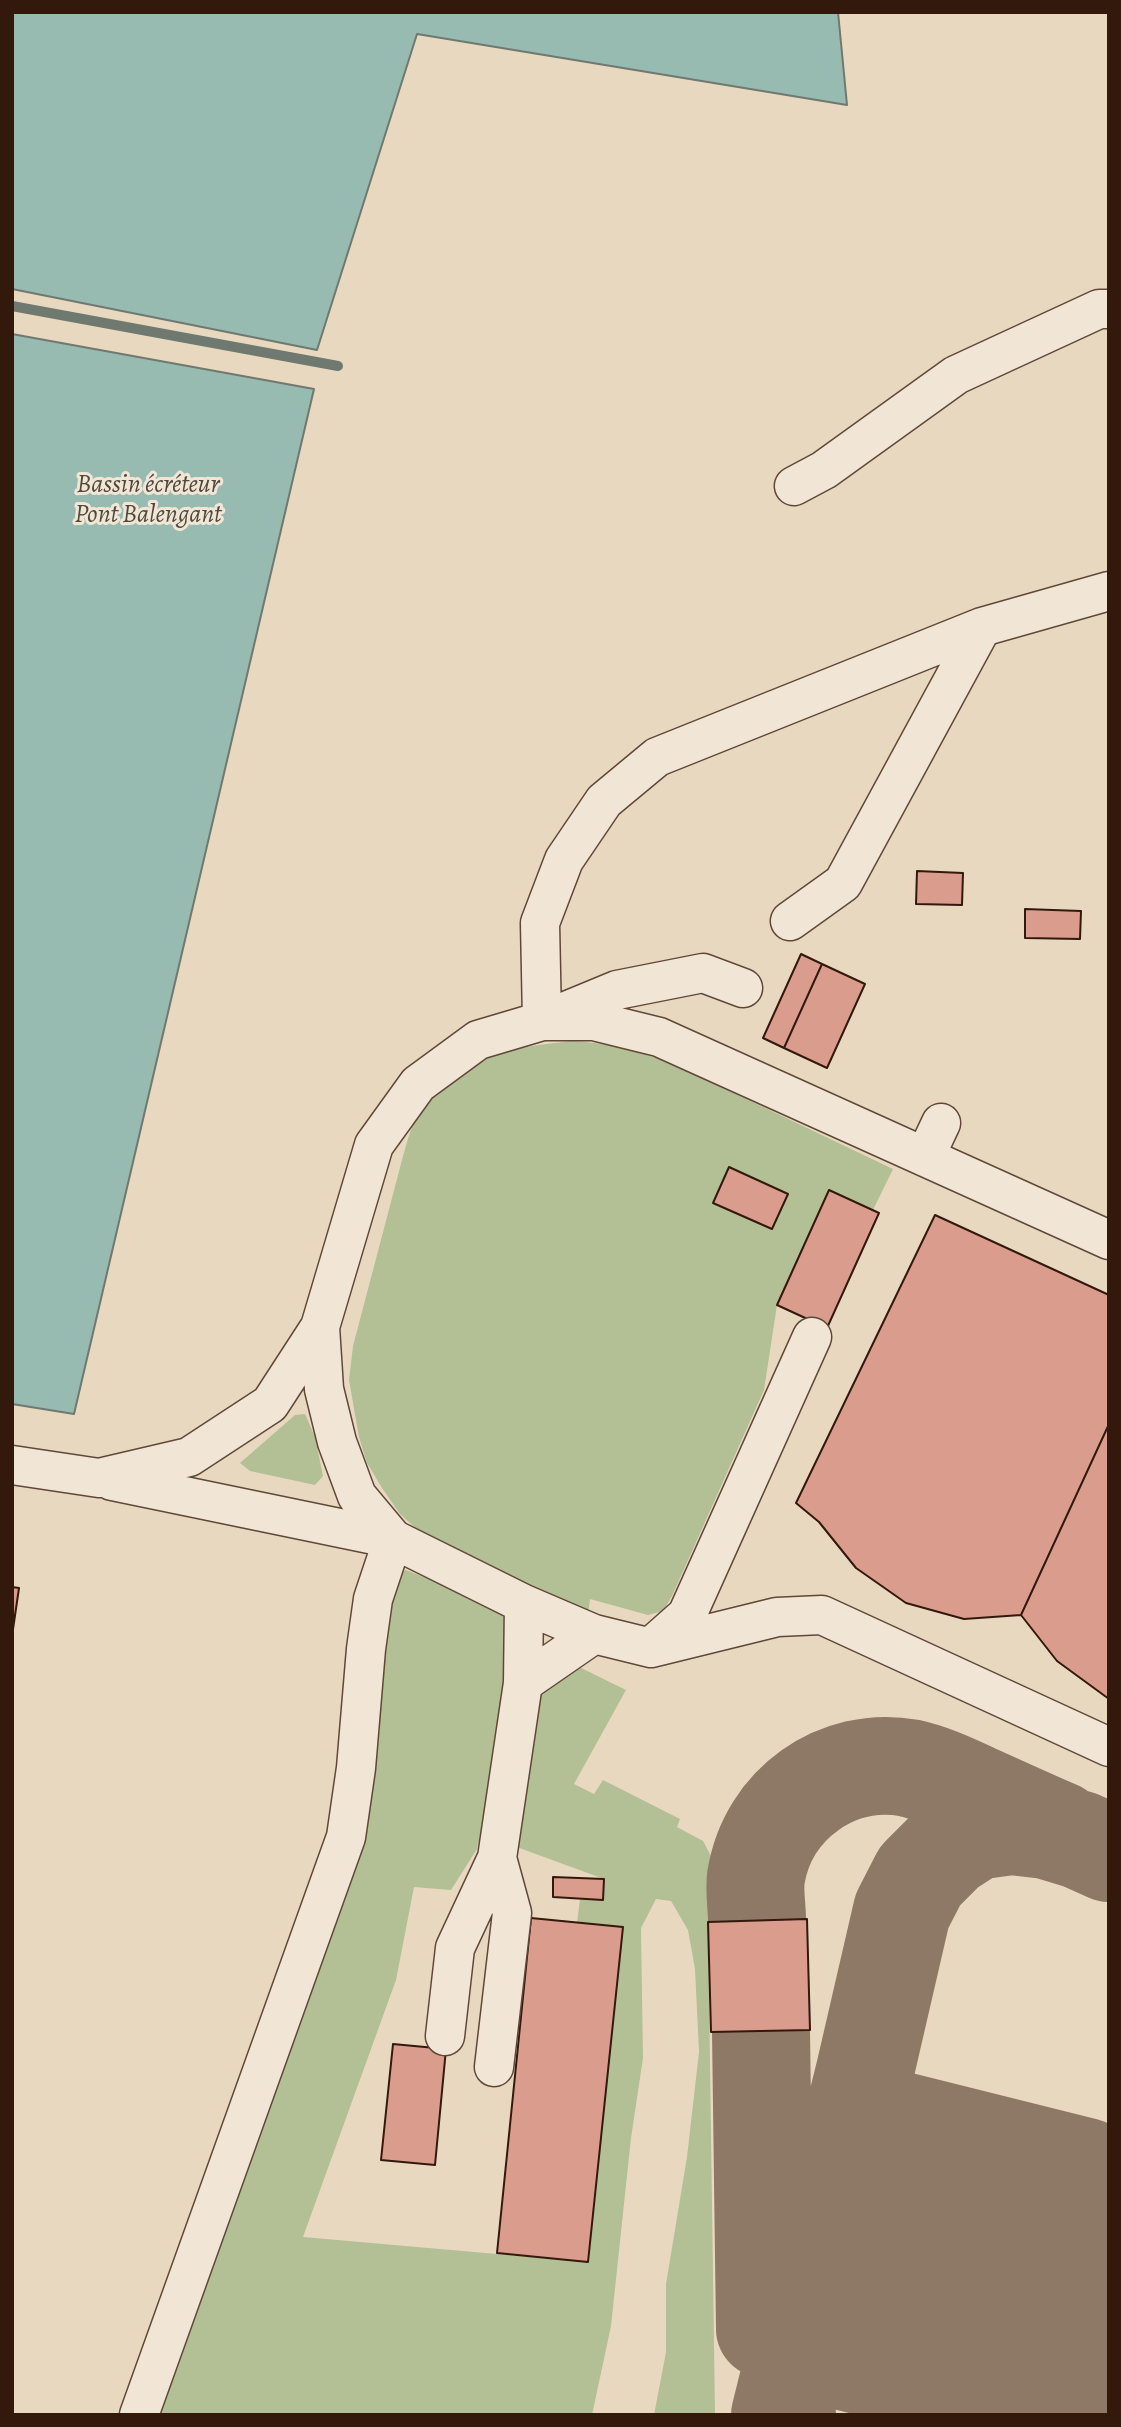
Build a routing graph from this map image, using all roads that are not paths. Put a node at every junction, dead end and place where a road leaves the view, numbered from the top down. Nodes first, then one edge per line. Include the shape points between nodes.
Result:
1 (1109, 309) edge
2 (794, 486) dead end
3 (1109, 591) edge
4 (982, 627) junction
5 (790, 921) dead end
6 (743, 988) dead end
7 (542, 1021) junction
8 (941, 1123) dead end
9 (925, 1157) junction
10 (1109, 1240) edge
11 (320, 1327) junction
12 (812, 1336) dead end
13 (12, 1465) edge
14 (99, 1478) junction
15 (393, 1539) junction
16 (524, 1604) junction
17 (594, 1634) junction
18 (651, 1648) junction
19 (523, 1683) junction
20 (1109, 1747) edge
21 (497, 1858) junction
22 (445, 2036) dead end
23 (494, 2067) dead end
24 (139, 2415) edge

1 - 2 lane via 1099,309 956,375 824,470
3 - 4 lane
4 - 5 lane via 843,883
4 - 7 lane via 657,757 604,801 564,860 540,923
6 - 7 lane via 703,973 617,990
7 - 9 lane via 594,1021 659,1037
7 - 11 lane via 478,1040 418,1084 374,1145
8 - 9 lane
9 - 10 lane
11 - 14 lane via 270,1404 189,1457
11 - 15 lane via 324,1389 337,1442 357,1496
12 - 18 lane via 687,1615
13 - 14 lane
14 - 15 lane
15 - 16 lane
15 - 24 lane via 373,1599 346,1837
16 - 17 lane
16 - 19 lane
17 - 18 lane
17 - 19 lane
18 - 20 lane via 777,1618 822,1615
19 - 21 lane
21 - 22 lane via 455,1948
21 - 23 lane via 512,1913

